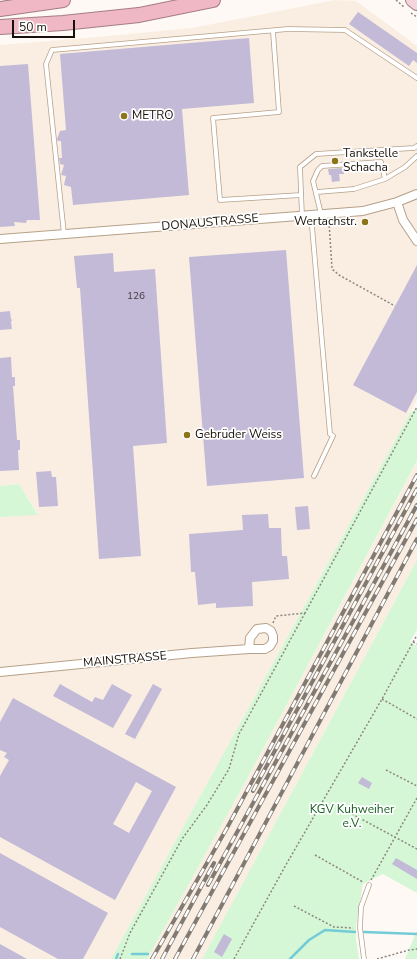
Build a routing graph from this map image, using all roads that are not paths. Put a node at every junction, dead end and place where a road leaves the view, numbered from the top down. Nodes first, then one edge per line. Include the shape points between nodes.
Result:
1 (63, 0) edge
2 (213, 0) edge
3 (412, 0) edge
4 (417, 4) edge
5 (0, 9) edge
6 (0, 27) edge
7 (273, 32) junction
8 (417, 78) edge
9 (417, 146) edge
10 (417, 156) edge
11 (385, 179) junction
12 (317, 192) junction
13 (301, 194) junction
14 (417, 194) edge
15 (397, 202) junction
16 (325, 214) junction
17 (311, 215) junction
18 (302, 216) junction
19 (64, 234) junction
20 (0, 239) edge
21 (417, 241) edge
22 (314, 476) dead end
23 (249, 649) junction
24 (0, 672) edge
25 (369, 885) road end
26 (364, 959) edge

1 - 5 highway
2 - 6 highway via 132,15
3 - 4 main road
7 - 8 lane via 346,30
7 - 13 lane via 279,112 213,118 220,200
7 - 19 lane via 52,50 46,64
9 - 13 lane via 316,154 300,167
10 - 11 lane via 406,167
11 - 12 lane via 354,189
11 - 12 lane via 381,162 322,166 313,181
12 - 16 lane
13 - 18 lane
14 - 15 street, DONAUSTRASSE
15 - 16 street, DONAUSTRASSE via 363,211
15 - 21 street via 403,220
16 - 17 street, DONAUSTRASSE
17 - 18 street, DONAUSTRASSE
17 - 22 lane via 330,434 333,436
18 - 19 street, DONAUSTRASSE
19 - 20 street, DONAUSTRASSE
23 - 23 street via 265,649 270,646 273,641 271,631 266,628 257,629 250,638
23 - 24 street, MAINSTRASSE
25 - 26 lane via 361,907 360,928

